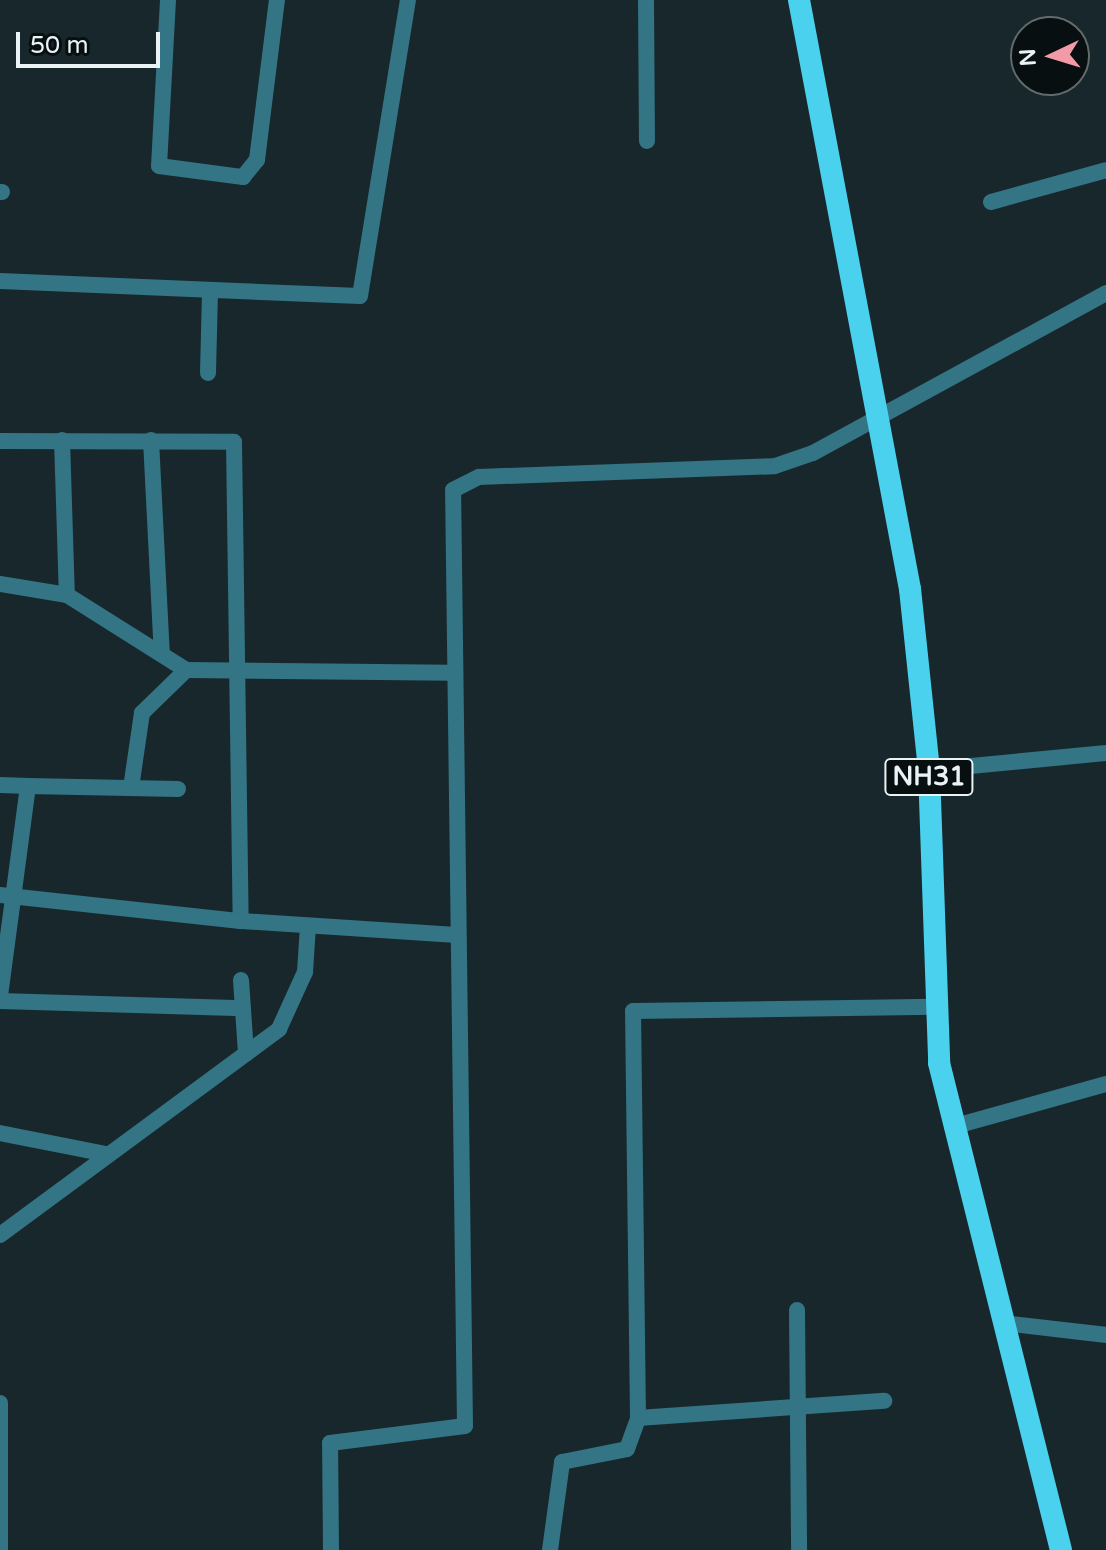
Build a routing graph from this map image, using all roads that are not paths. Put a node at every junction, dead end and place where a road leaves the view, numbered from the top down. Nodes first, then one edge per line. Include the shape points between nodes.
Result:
1 (168, 0) edge
2 (277, 0) edge
3 (408, 0) edge
4 (646, 0) edge
5 (799, 0) edge
6 (647, 141) dead end
7 (1106, 170) edge
8 (991, 202) dead end
9 (0, 281) edge
10 (210, 292) junction
11 (1106, 293) edge
12 (208, 373) dead end
13 (879, 416) junction
14 (62, 440) junction
15 (151, 440) junction
16 (0, 441) edge
17 (0, 584) edge
18 (67, 595) junction
19 (162, 654) junction
20 (238, 669) junction
21 (186, 670) junction
22 (451, 673) junction
23 (1106, 753) edge
24 (929, 770) junction
25 (0, 785) edge
26 (28, 786) junction
27 (131, 788) junction
28 (178, 789) dead end
29 (6, 895) edge
30 (241, 921) junction
31 (308, 926) junction
32 (457, 935) junction
33 (241, 980) dead end
34 (0, 999) edge
35 (935, 1007) junction
36 (243, 1008) junction
37 (246, 1054) junction
38 (1106, 1084) edge
39 (952, 1127) junction
40 (0, 1133) edge
41 (106, 1154) junction
42 (0, 1235) edge
43 (797, 1310) dead end
44 (1003, 1323) junction
45 (1106, 1335) edge
46 (884, 1401) dead end
47 (0, 1403) edge
48 (798, 1407) junction
49 (638, 1418) junction
50 (0, 1550) edge
51 (331, 1550) edge
52 (550, 1550) edge
53 (799, 1550) edge
54 (1061, 1550) edge

1 - 2 street via 159,166 243,177 257,160
3 - 10 street via 360,296
4 - 6 street
5 - 13 highway, NH31
7 - 8 street
9 - 10 street
10 - 12 street
11 - 13 street
13 - 22 street via 775,466 479,477 460,484 450,500
13 - 24 highway, NH31 via 910,589
14 - 15 street
14 - 16 street
14 - 18 street
15 - 19 street
15 - 20 street via 224,440 238,450
17 - 18 street
18 - 19 street
19 - 21 street
20 - 21 street
20 - 22 street
20 - 30 street
21 - 27 street via 142,713
22 - 32 street
23 - 24 street
24 - 35 highway, NH31
25 - 26 street
26 - 27 street
26 - 29 street
27 - 28 street
29 - 30 street
29 - 34 street
30 - 31 street
31 - 32 street
31 - 37 street via 305,972 291,1005 279,1029
32 - 51 street via 465,1426 330,1443
33 - 36 street
34 - 36 street
35 - 39 highway, NH31
35 - 49 street via 633,1011
36 - 37 street
37 - 41 street
38 - 39 street
39 - 44 highway, NH31
40 - 41 street
41 - 42 street
43 - 48 street
44 - 45 street
44 - 54 highway, NH31
46 - 48 street
47 - 50 street
48 - 49 street
48 - 53 street
49 - 52 street via 627,1449 562,1462

